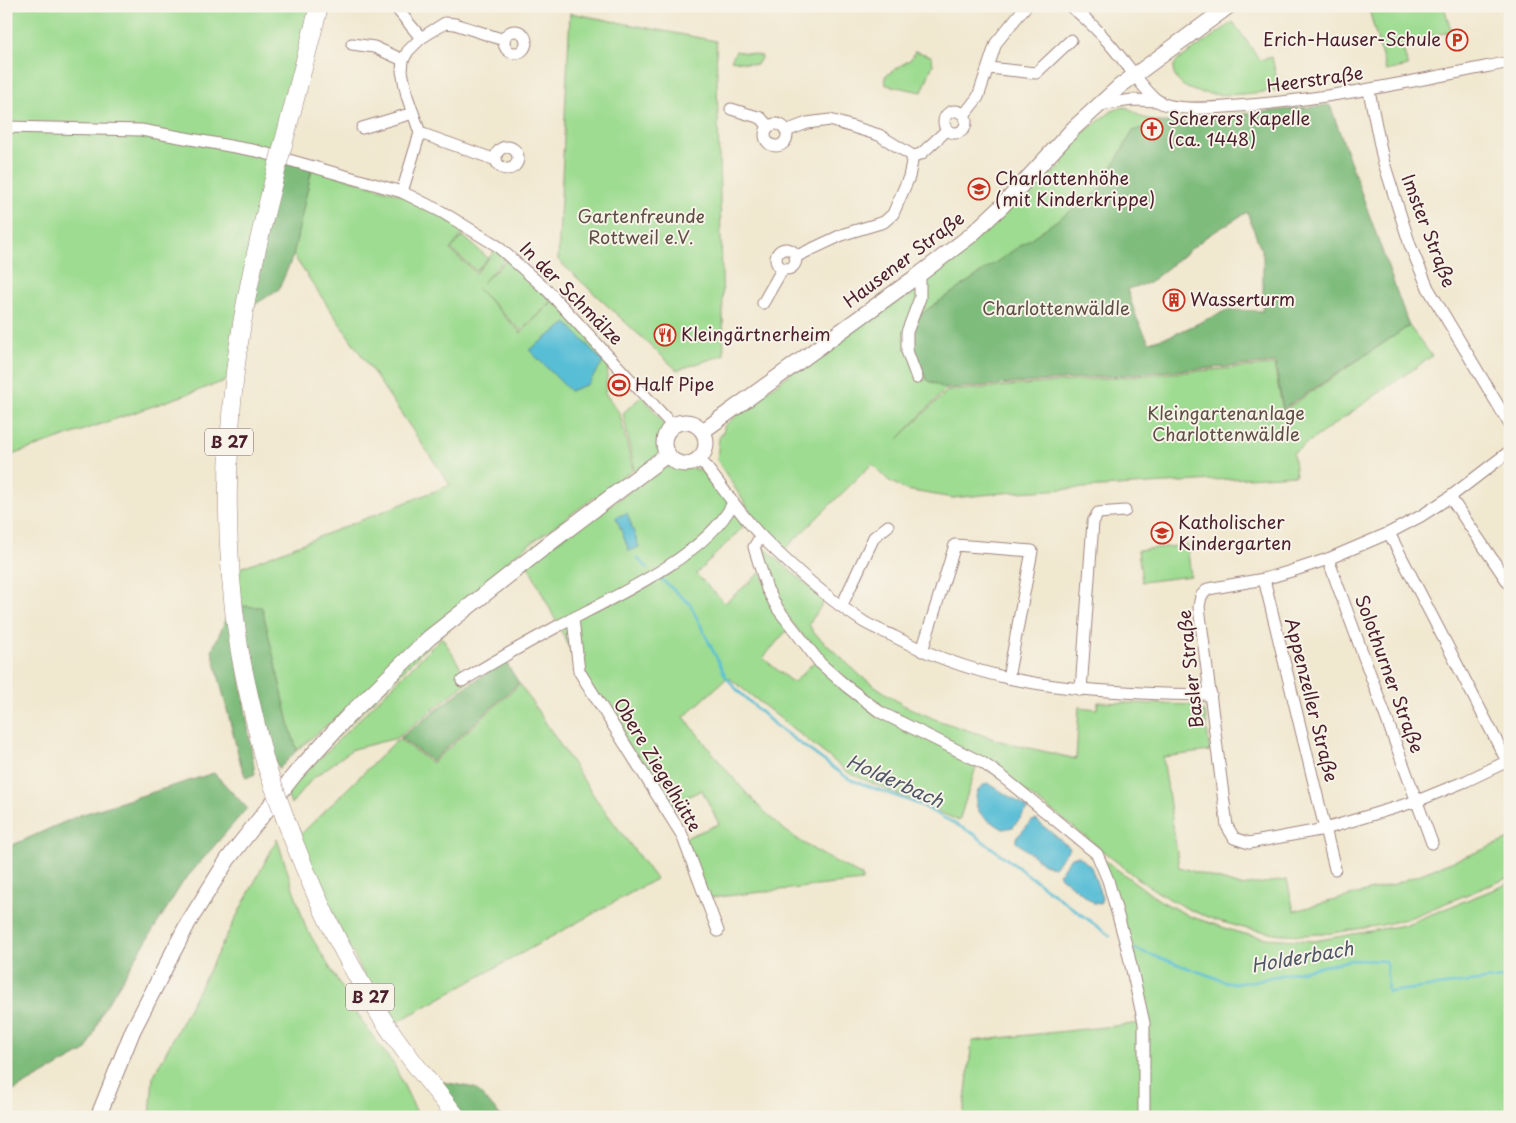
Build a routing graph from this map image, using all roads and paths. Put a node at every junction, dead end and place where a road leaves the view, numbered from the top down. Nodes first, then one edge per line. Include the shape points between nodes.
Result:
1 (319, 6) edge
2 (1026, 6) edge
3 (1070, 6) edge
4 (1229, 6) edge
5 (398, 10) dead end
6 (421, 38) junction
7 (504, 40) dead end
8 (1071, 40) dead end
9 (352, 44) dead end
10 (403, 60) junction
11 (1510, 62) edge
12 (989, 68) junction
13 (1135, 75) junction
14 (1369, 91) junction
15 (1158, 101) junction
16 (1099, 105) junction
17 (731, 109) dead end
18 (413, 114) junction
19 (964, 116) junction
20 (768, 126) junction
21 (6, 127) edge
22 (362, 128) dead end
23 (947, 130) junction
24 (786, 131) junction
25 (420, 133) junction
26 (913, 156) junction
27 (496, 160) dead end
28 (402, 192) junction
29 (795, 257) junction
30 (784, 268) junction
31 (920, 274) junction
32 (763, 303) dead end
33 (917, 378) dead end
34 (1508, 418) edge
35 (673, 426) junction
36 (703, 431) junction
37 (1510, 451) edge
38 (668, 454) junction
39 (700, 458) junction
40 (1450, 497) junction
41 (733, 503) junction
42 (1125, 511) dead end
43 (888, 526) dead end
44 (1390, 533) junction
45 (761, 536) junction
46 (1328, 559) junction
47 (1264, 579) junction
48 (1510, 585) edge
49 (842, 605) junction
50 (573, 618) junction
51 (922, 651) junction
52 (1008, 678) junction
53 (462, 681) dead end
54 (1081, 690) junction
55 (1211, 694) junction
56 (1509, 763) edge
57 (1418, 801) junction
58 (1325, 829) junction
59 (1432, 843) dead end
60 (1335, 869) dead end
61 (718, 930) dead end
62 (98, 1117) edge
63 (457, 1117) edge
64 (1144, 1117) edge

1 - 63 main road, B 27, bridge via 259,236 235,370 228,504 239,647 266,766 303,866 334,933 376,1007
2 - 12 street via 996,44
3 - 13 street via 1087,19
4 - 13 main road, Hausener Straße
5 - 6 street
6 - 7 street via 445,23
6 - 10 street
8 - 12 street via 1036,73
9 - 10 street via 374,47
10 - 18 street via 402,71
11 - 14 street, Heerstraße
12 - 19 street via 978,97
13 - 15 street
13 - 16 main road, Hausener Straße
14 - 15 street, Heerstraße via 1262,105 1204,108
14 - 34 street, Imster Straße via 1384,160 1410,245 1428,288
15 - 16 street, Heerstraße via 1132,100
16 - 31 main road, Hausener Straße via 1003,205 970,236
17 - 20 street via 761,118
18 - 22 street
18 - 25 street
19 - 23 street via 966,126 962,131
19 - 23 street via 958,111 948,114 944,124
20 - 24 street via 779,124
20 - 24 street via 765,136 771,145 779,146 785,142
21 - 28 street, In der Schmälze via 141,130 257,151
23 - 26 street via 921,154
24 - 26 street via 807,123 830,120 879,135
25 - 27 street
25 - 28 street
26 - 29 street via 909,177 893,214 884,222 844,234
28 - 35 street, In der Schmälze via 496,245 549,292
29 - 30 street via 792,266
29 - 30 street via 789,249 778,253 776,262
30 - 32 street
31 - 33 street via 920,298 906,332 907,351
31 - 36 main road, Hausener Straße
35 - 36 main road via 689,422
35 - 38 main road via 664,442
36 - 39 main road via 706,445
37 - 40 street, Basler Straße
38 - 39 main road via 673,460 686,464
38 - 62 main road via 429,638 348,716 295,774 228,859 188,923 133,1030
39 - 41 street
40 - 44 street, Basler Straße
40 - 48 street
41 - 45 street
41 - 50 street via 704,540 683,556
42 - 54 street via 1098,513 1093,522
43 - 49 street via 874,537
44 - 46 street, Basler Straße
44 - 56 street
45 - 49 street via 791,565
45 - 64 street via 754,548 767,588 778,609 820,663 880,712 983,763 1097,854 1108,880 1127,948 1144,1023
46 - 47 street, Basler Straße
46 - 57 street, Solothurner Straße
47 - 55 street, Basler Straße via 1208,589 1201,596 1199,607
47 - 58 street, Appenzeller Straße
49 - 51 street via 864,622
50 - 53 street
50 - 61 street, Obere Ziegelhütte via 579,670 682,835
51 - 52 street via 976,671
51 - 52 street via 955,545 1032,551
52 - 54 street
54 - 55 street
55 - 58 street, Basler Straße via 1227,826 1234,838 1249,843
56 - 57 street, Basler Straße
57 - 58 street, Basler Straße
57 - 59 street
58 - 60 street

